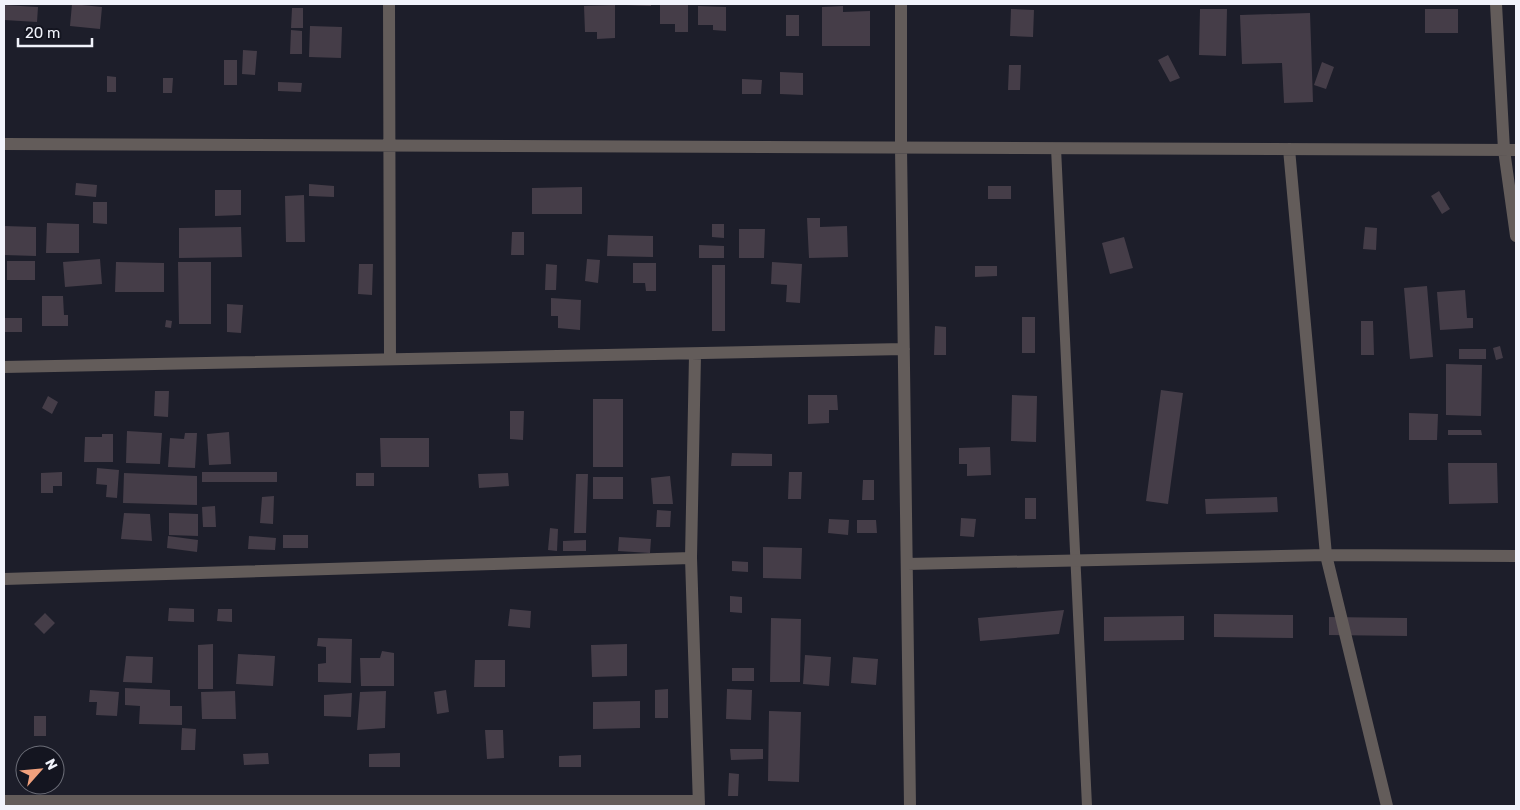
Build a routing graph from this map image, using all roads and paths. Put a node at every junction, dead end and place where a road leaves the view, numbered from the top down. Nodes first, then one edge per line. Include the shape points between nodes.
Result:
1 (390, 4) edge
2 (901, 4) edge
3 (1496, 4) edge
4 (4, 144) edge
5 (390, 146) junction
6 (901, 148) junction
7 (1056, 148) junction
8 (1289, 149) junction
9 (1510, 150) edge
10 (1516, 236) edge
11 (904, 350) junction
12 (695, 355) junction
13 (390, 360) junction
14 (4, 367) edge
15 (1326, 554) junction
16 (1516, 556) edge
17 (691, 558) junction
18 (1076, 560) junction
19 (907, 564) junction
20 (4, 579) edge
21 (4, 801) edge
22 (699, 804) edge
23 (910, 806) edge
24 (1087, 806) edge
25 (1387, 806) edge

1 - 5 street
2 - 6 street
3 - 9 street
4 - 5 street
5 - 6 street
5 - 13 street
6 - 7 street
6 - 11 street
7 - 8 street
7 - 18 lane
8 - 9 street
8 - 15 street
9 - 10 street
11 - 12 street
11 - 19 street
12 - 13 street
12 - 17 street
13 - 14 street
15 - 16 street
15 - 18 street
15 - 25 street
17 - 20 street
17 - 22 street
18 - 19 street
18 - 24 lane
19 - 23 street
21 - 22 street

